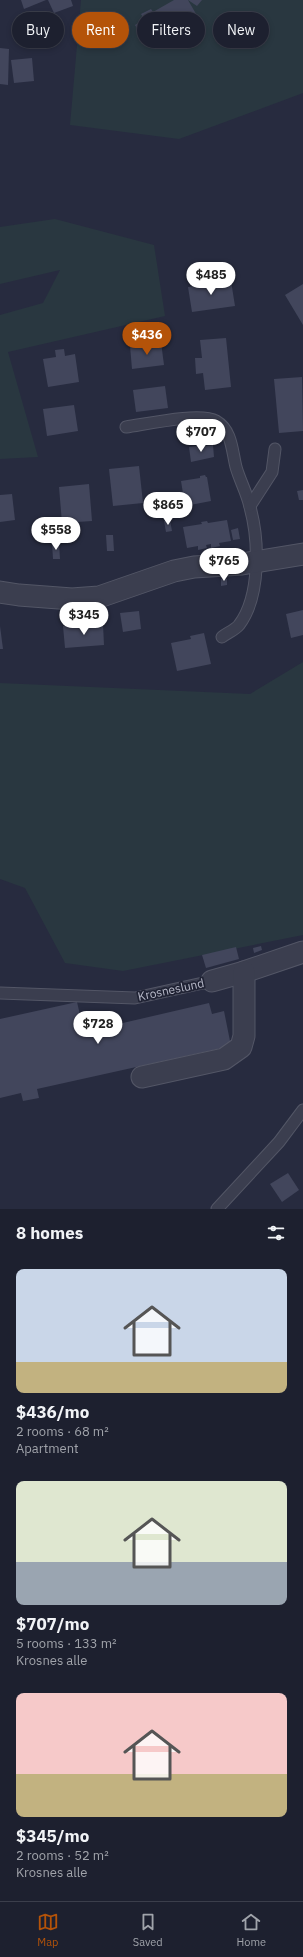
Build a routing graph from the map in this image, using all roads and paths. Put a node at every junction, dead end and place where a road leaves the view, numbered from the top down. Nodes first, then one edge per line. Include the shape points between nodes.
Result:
1 (126, 427) dead end
2 (275, 449) dead end
3 (250, 506) junction
4 (303, 554) edge
5 (257, 560) junction
6 (0, 592) edge
7 (222, 637) dead end
8 (303, 952) edge
9 (244, 972) junction
10 (212, 981) joint
11 (0, 993) edge
12 (142, 1077) dead end
13 (303, 1110) edge
14 (217, 1209) edge

1 - 3 lane via 202,417 218,422 228,434 236,468
2 - 3 lane via 272,472
3 - 5 lane
4 - 5 street
5 - 6 street via 174,571 99,597 72,599
5 - 7 lane via 252,596 244,616 238,626
8 - 9 street, Krosneslund
9 - 10 street, Krosneslund
9 - 12 street via 244,1036 240,1047 224,1059
10 - 11 lane, Krosneslund via 135,998
13 - 14 lane via 279,1142

